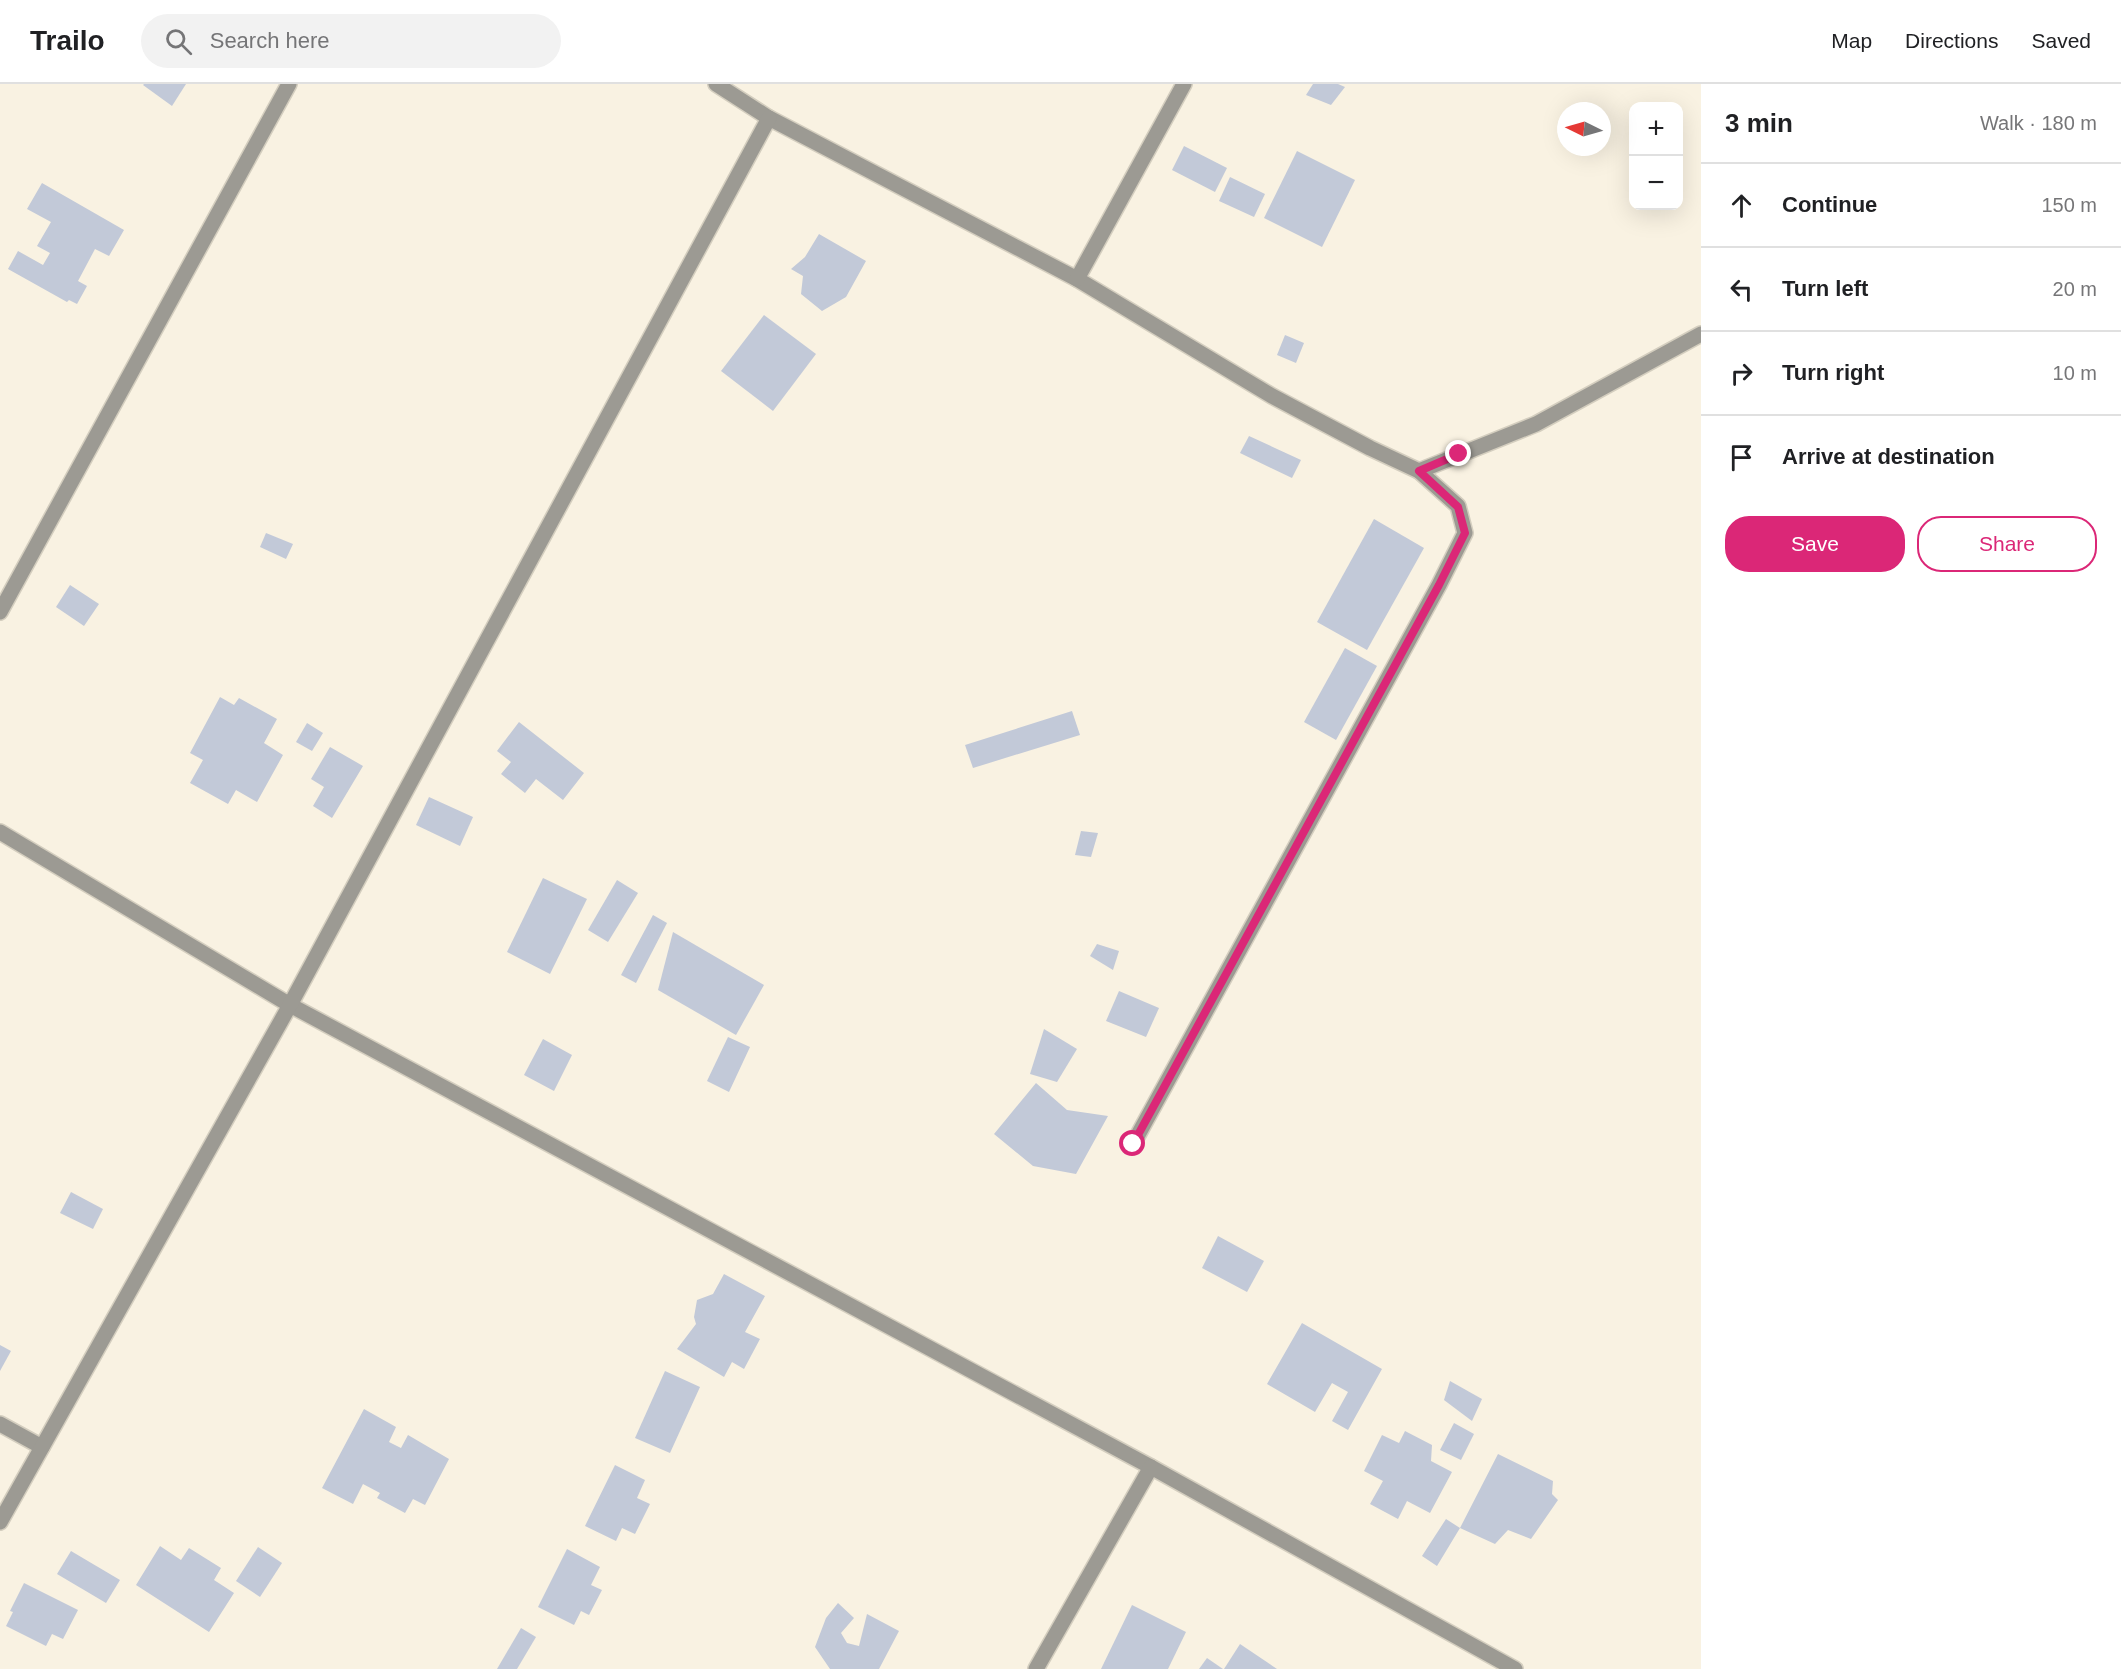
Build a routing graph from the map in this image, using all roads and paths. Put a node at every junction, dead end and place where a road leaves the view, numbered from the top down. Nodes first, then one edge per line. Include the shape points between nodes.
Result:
1 (289, 84) edge
2 (716, 84) edge
3 (1184, 84) edge
4 (769, 118) junction
5 (1077, 279) junction
6 (1701, 334) edge
7 (1419, 471) junction
8 (0, 612) edge
9 (0, 832) edge
10 (290, 1005) junction
11 (1133, 1144) dead end
12 (0, 1424) edge
13 (42, 1447) junction
14 (1151, 1467) junction
15 (0, 1522) edge
16 (1036, 1669) edge
17 (1515, 1669) edge

1 - 8 street
2 - 4 street
3 - 5 street
4 - 5 street
4 - 10 street
5 - 7 street via 1272,396
6 - 7 street via 1536,424
7 - 11 street via 1458,507 1465,533
9 - 10 street
10 - 13 street
10 - 14 street
12 - 13 street
13 - 15 street
14 - 16 street
14 - 17 street

